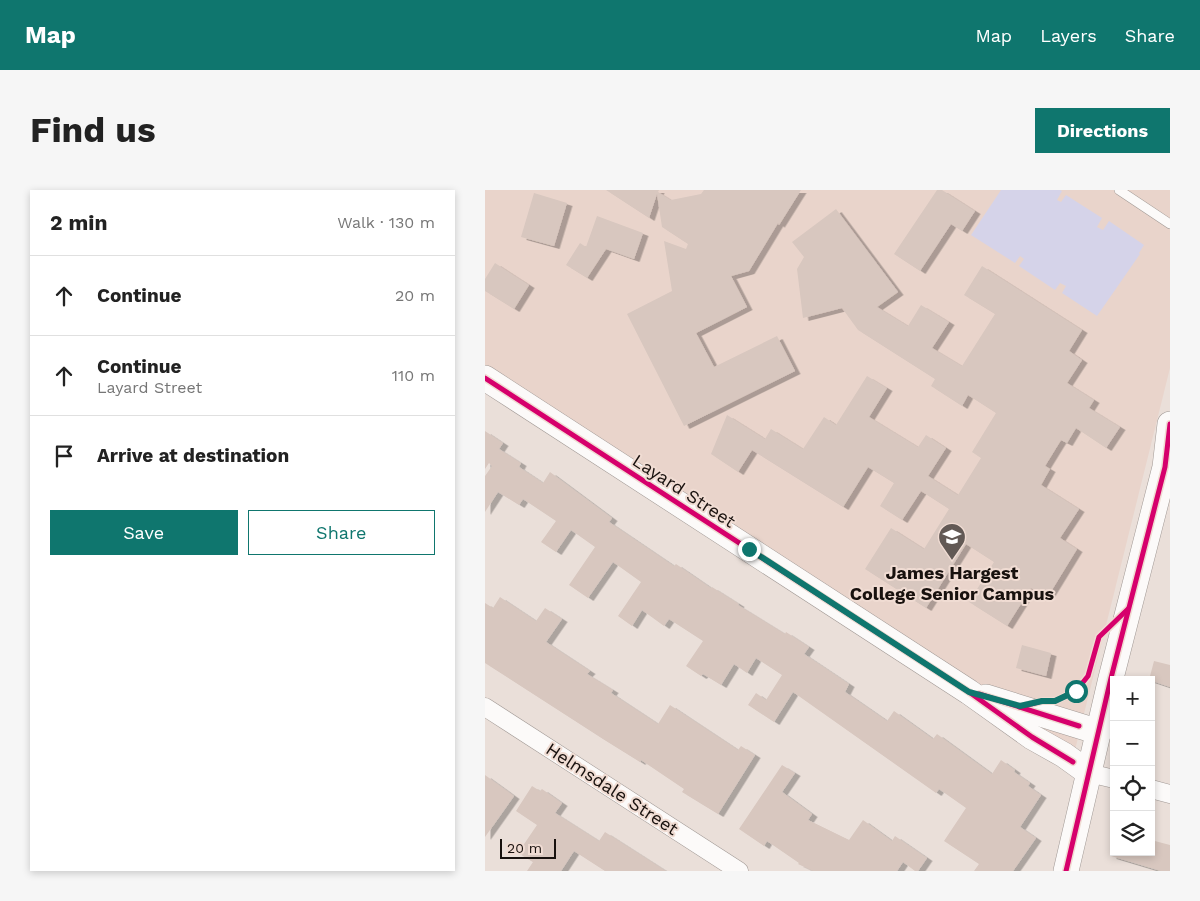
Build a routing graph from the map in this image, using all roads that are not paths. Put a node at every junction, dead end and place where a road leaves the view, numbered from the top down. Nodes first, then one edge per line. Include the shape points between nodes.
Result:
1 (1119, 190) edge
2 (1170, 224) edge
3 (485, 378) edge
4 (1170, 424) edge
5 (1167, 460) edge
6 (969, 692) junction
7 (485, 707) edge
8 (1099, 732) junction
9 (1089, 773) junction
10 (1110, 778) edge
11 (1155, 790) edge
12 (1170, 794) edge
13 (739, 871) edge
14 (1066, 871) edge

1 - 2 lane
3 - 6 street, Layard Street
4 - 5 street
5 - 8 street
6 - 8 street, Layard Street
6 - 9 street, Layard Street
7 - 13 street, Helmsdale Street
8 - 9 street
9 - 10 street, Layard Street
9 - 14 street
11 - 12 street

